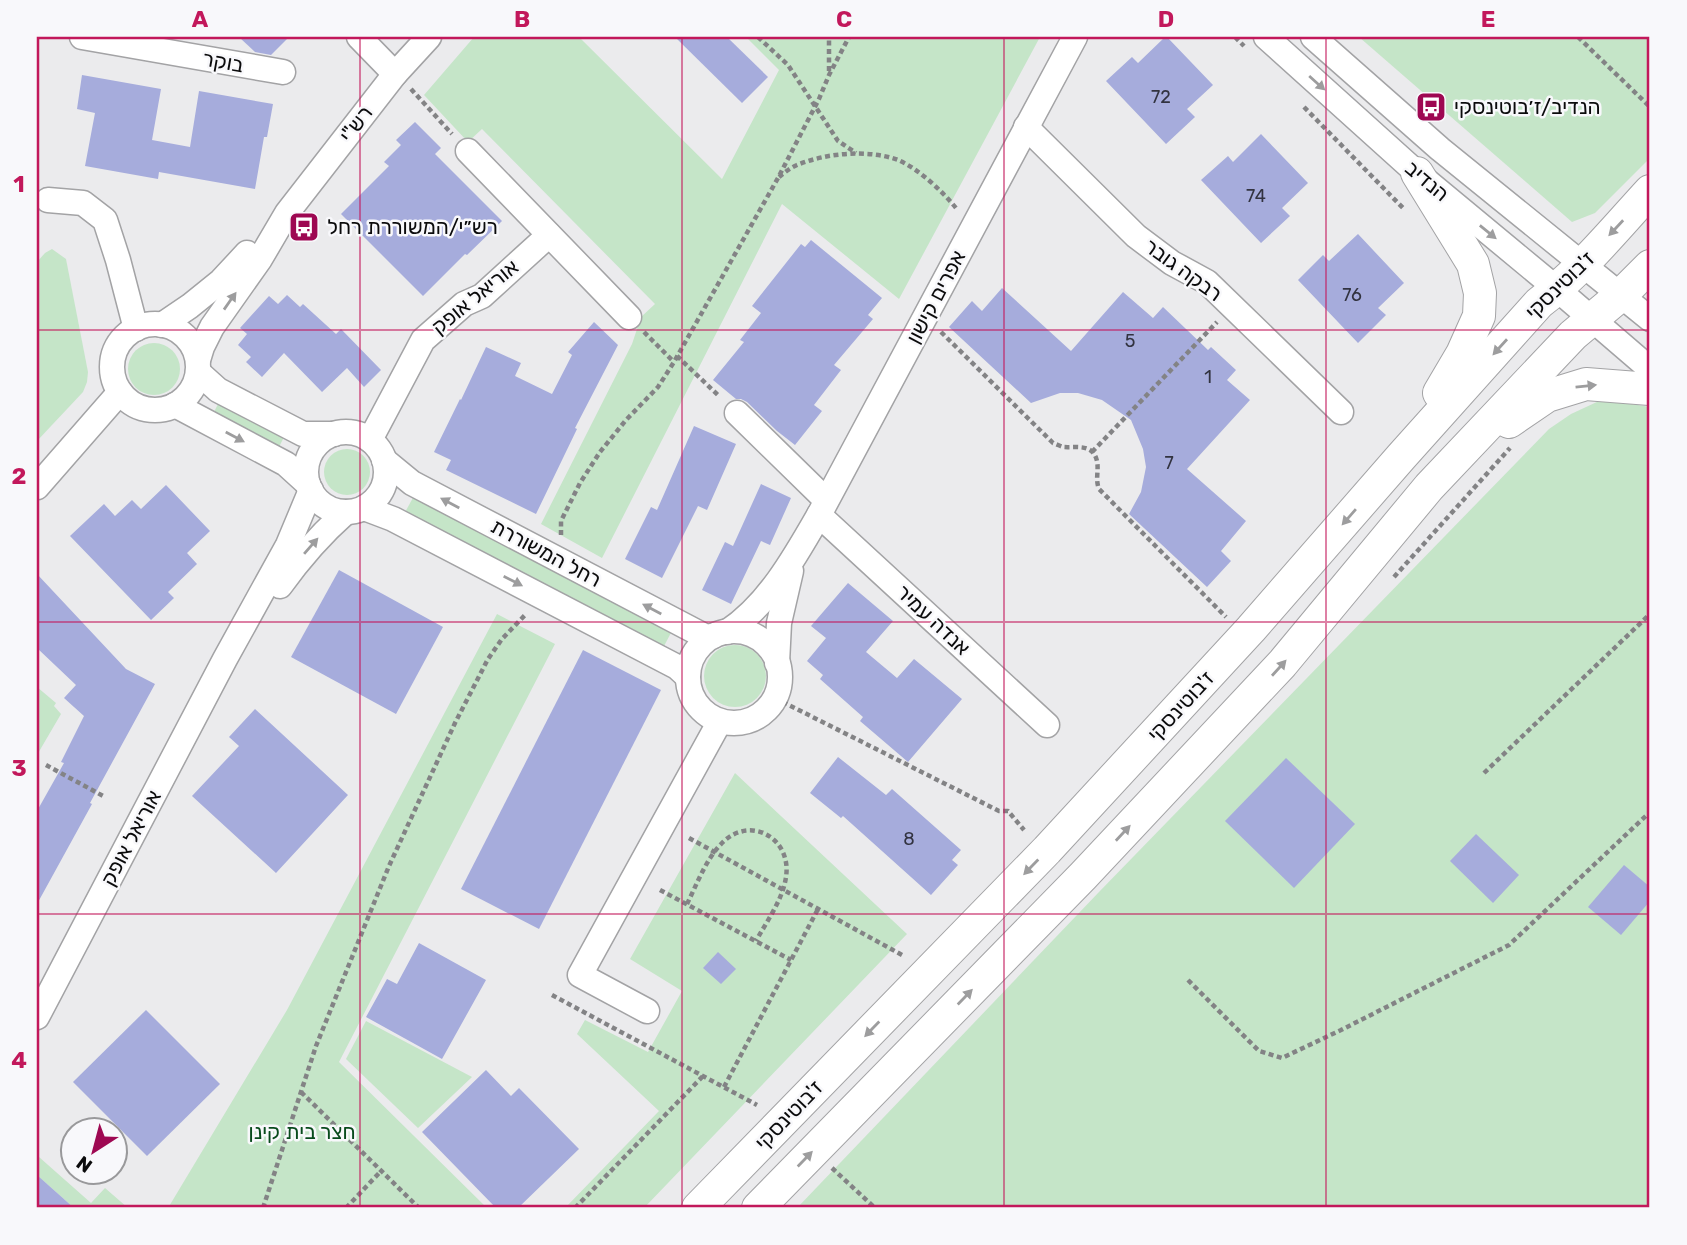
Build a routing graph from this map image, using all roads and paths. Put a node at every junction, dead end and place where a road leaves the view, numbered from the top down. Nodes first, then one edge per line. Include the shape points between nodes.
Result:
1 (359, 37) edge
2 (429, 37) edge
3 (758, 37) edge
4 (829, 37) edge
5 (849, 37) edge
6 (1075, 37) edge
7 (1234, 37) edge
8 (1313, 37) edge
9 (1578, 37) edge
10 (92, 38) edge
11 (1255, 42) edge
12 (283, 72) dead end
13 (395, 74) junction
14 (829, 75) junction
15 (816, 106) junction
16 (1303, 106) dead end
17 (1650, 107) edge
18 (1026, 127) junction
19 (468, 151) joint
20 (857, 154) junction
21 (1416, 173) junction
22 (778, 178) junction
23 (1650, 191) edge
24 (48, 200) dead end
25 (958, 210) dead end
26 (287, 213) junction
27 (1409, 214) dead end
28 (549, 235) junction
29 (1582, 264) junction
30 (1650, 266) edge
31 (1557, 289) junction
32 (1622, 295) junction
33 (1232, 307) junction
34 (629, 317) joint
35 (926, 317) junction
36 (1650, 319) edge
37 (1592, 320) junction
38 (162, 325) junction
39 (136, 329) junction
40 (676, 359) junction
41 (198, 366) junction
42 (1650, 369) edge
43 (1650, 389) edge
44 (120, 392) junction
45 (175, 405) junction
46 (1341, 412) dead end
47 (737, 413) joint
48 (335, 433) junction
49 (377, 450) junction
50 (1092, 452) junction
51 (1401, 457) junction
52 (37, 487) edge
53 (309, 487) junction
54 (1429, 487) junction
55 (823, 508) junction
56 (355, 510) junction
57 (795, 556) junction
58 (559, 560) junction
59 (543, 597) junction
60 (1648, 616) edge
61 (1229, 620) dead end
62 (1650, 624) edge
63 (720, 634) junction
64 (225, 659) junction
65 (777, 663) junction
66 (688, 677) junction
67 (775, 698) junction
68 (720, 721) junction
69 (1047, 725) dead end
70 (46, 765) dead end
71 (1485, 773) dead end
72 (105, 797) dead end
73 (1650, 812) edge
74 (1024, 830) dead end
75 (690, 838) dead end
76 (714, 852) junction
77 (660, 890) dead end
78 (783, 890) junction
79 (687, 904) junction
80 (818, 909) junction
81 (756, 941) junction
82 (902, 956) dead end
83 (791, 960) junction
84 (1188, 980) dead end
85 (552, 995) dead end
86 (647, 1011) dead end
87 (37, 1017) edge
88 (703, 1076) junction
89 (724, 1087) junction
90 (301, 1092) junction
91 (757, 1105) dead end
92 (814, 1151) junction
93 (381, 1171) junction
94 (263, 1208) edge
95 (346, 1208) edge
96 (419, 1208) edge
97 (575, 1208) edge
98 (698, 1208) edge
99 (758, 1208) edge
100 (875, 1208) edge

1 - 13 street
2 - 13 street, רש"י
3 - 15 path via 788,65
4 - 14 path
5 - 14 path
6 - 18 street, אפרים קישון
7 - 11 path
8 - 29 street, הנדיב via 1440,149
9 - 17 path
10 - 12 street, בוקר
11 -> 21 street, הנדיב
13 - 19 path
13 - 26 street, רש"י
14 - 15 path
15 - 20 path via 838,141
15 - 22 path
16 - 27 path
18 - 33 street, רבקה גובר via 1136,236 1208,282
18 - 35 street, אפרים קישון
19 - 28 street
20 - 22 path via 796,166
20 - 25 path via 899,160 942,191
21 -> 31 street, הנדיב
21 - 51 main road via 1473,264 1480,292 1479,316 1462,354
22 - 40 path
23 -> 29 main road, ז'בוטינסקי
24 - 39 street via 83,203 105,220
26 - 38 street, רש"י via 221,282
41 -> 26 street, רש"י via 212,327
28 - 34 street
28 - 49 street, אוריאל אופק via 482,296 464,304 423,340
29 - 31 main road, ז'בוטינסקי
29 - 32 street, הנדיב
30 - 32 main road, ז'בוטינסקי
31 - 37 street, הנדיב
31 -> 51 main road, ז'בוטינסקי via 1539,303
32 - 36 street, הנדיב
32 - 37 main road, ז'בוטינסקי
33 - 46 street, רבקה גובר
33 - 50 path
34 - 40 path
35 - 50 path via 1052,443
35 - 55 street, אפרים קישון
37 - 42 street, הנדיב
37 - 54 main road, ז'בוטינסקי
38 - 39 street
38 - 41 street via 186,337
39 - 44 street via 125,336 113,360
40 - 47 path
40 - 58 path via 580,483 561,521
41 - 45 street via 194,386
41 - 48 street via 218,390 303,434
54 -> 43 main road via 1547,396 1586,384
44 - 45 street via 142,408
44 - 52 street
45 -> 53 street via 286,464
47 - 55 street, אנדה עמיר
48 - 49 street via 352,433
48 - 53 street via 310,454
49 - 56 street via 386,472 384,484 379,495
58 -> 49 street, רחל המשוררת via 412,483
50 - 61 path via 1097,459 1099,489
51 -> 98 main road, ז'בוטינסקי via 1251,629 1047,850
53 - 56 street via 334,510
53 - 64 street, אוריאל אופק via 288,545
92 -> 54 main road, ז'בוטינסקי via 1282,664
55 - 57 street, אפרים קישון
55 - 69 street, אנדה עמיר
56 -> 59 street, רחל המשוררת via 393,519
64 -> 56 street, אוריאל אופק via 304,553
57 - 63 street, אפרים קישון via 740,623
57 - 65 street, אפרים קישון via 781,611
63 -> 58 street, רחל המשוררת via 706,637
59 - 66 street, רחל המשוררת
59 - 90 path via 488,659 455,723 389,866
60 - 62 path
60 - 71 path
63 - 65 street via 754,636 771,650
63 - 66 street via 692,656
64 - 87 street, אוריאל אופק
65 - 67 street via 780,677
66 - 68 street via 696,704
67 - 68 street via 748,721
67 - 74 path via 999,811 1008,811
68 - 86 street via 580,975
70 - 72 path
73 - 84 path via 1509,945 1282,1058 1259,1051
75 - 76 path
76 - 78 path
76 - 78 path via 735,833 761,831 773,838 786,860
76 - 79 path
77 - 79 path
78 - 80 path
78 - 81 path
79 - 81 path
80 - 82 path
80 - 83 path
81 - 83 path
83 - 89 path
85 - 88 path
88 - 89 path
88 - 97 path
89 - 91 path
90 - 93 path
90 - 94 path
99 -> 92 main road, ז'בוטינסקי
92 - 100 path
93 - 95 path
93 - 96 path

